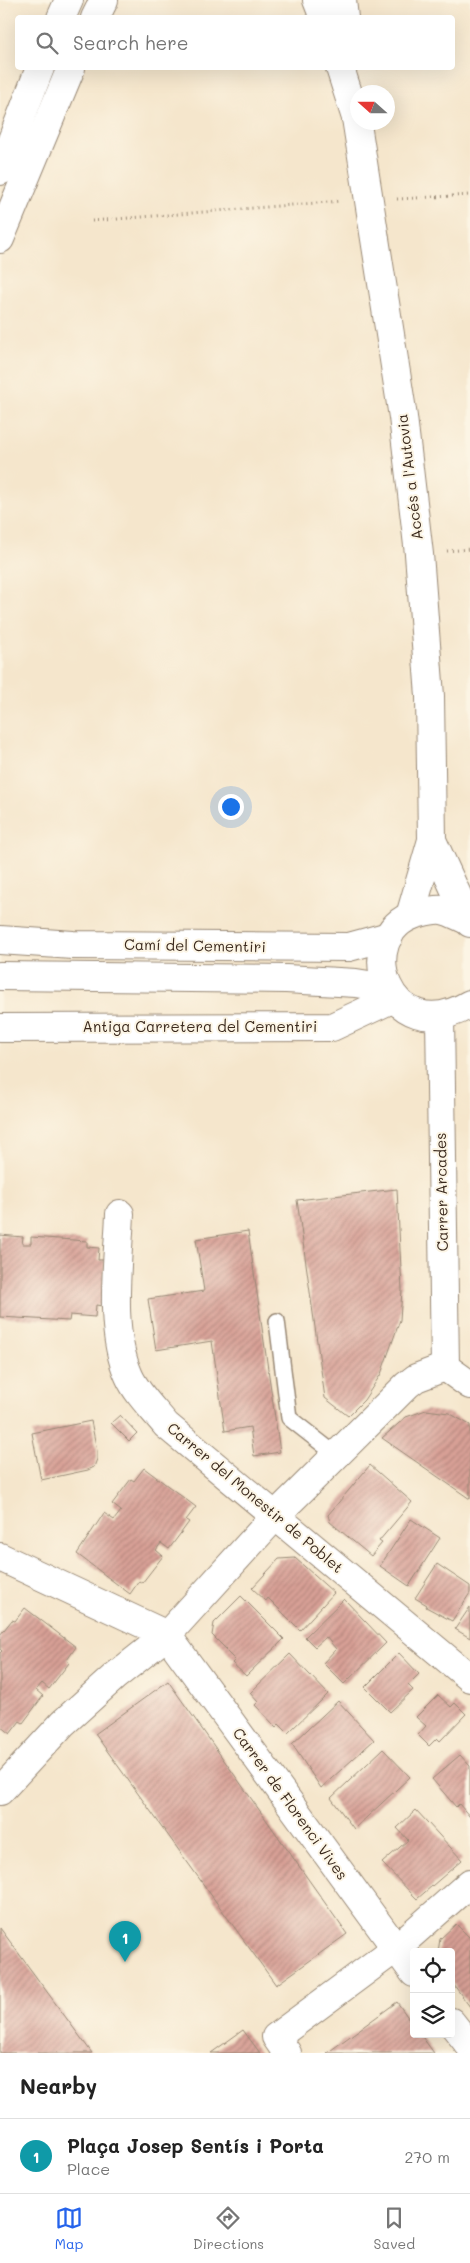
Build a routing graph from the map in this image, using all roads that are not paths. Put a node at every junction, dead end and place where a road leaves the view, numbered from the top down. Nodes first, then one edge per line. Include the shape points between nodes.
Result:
1 (69, 0) edge
2 (104, 0) edge
3 (317, 0) edge
4 (342, 0) edge
5 (62, 15) edge
6 (96, 15) edge
7 (323, 15) edge
8 (344, 15) edge
9 (39, 70) edge
10 (70, 70) edge
11 (341, 70) edge
12 (350, 70) edge
13 (352, 85) edge
14 (350, 99) edge
15 (358, 130) edge
16 (0, 171) edge
17 (0, 239) edge
18 (432, 840) junction
19 (410, 916) junction
20 (469, 921) edge
21 (389, 936) junction
22 (0, 940) edge
23 (0, 976) edge
24 (391, 993) junction
25 (459, 1013) edge
26 (0, 1028) edge
27 (120, 1214) dead end
28 (277, 1321) dead end
29 (445, 1367) junction
30 (470, 1385) edge
31 (335, 1454) junction
32 (276, 1515) junction
33 (0, 1557) edge
34 (167, 1634) junction
35 (470, 1678) edge
36 (0, 1791) edge
37 (470, 1883) edge
38 (395, 1948) junction
39 (410, 1968) edge
40 (455, 2027) edge
41 (470, 2046) edge
42 (287, 2053) edge

1 - 5 main road
2 - 6 main road
3 - 7 main road
4 - 8 main road
9 - 16 main road
10 - 17 main road
11 - 14 main road
12 - 13 main road
15 - 18 main road, Accés a l'Autovia via 403,417 419,554 430,696
18 - 19 main road
18 - 20 main road
19 - 20 main road via 429,910 443,910
19 - 21 main road
21 - 22 main road, Camí del Cementiri via 349,947 74,945
21 - 24 main road via 382,969
23 - 24 main road, Camí del Cementiri via 356,982
24 - 25 main road via 405,1008 419,1015
24 - 26 main road, Antiga Carretera del Cementiri via 332,1027
25 - 29 main road, Carrer Arcades
27 - 32 main road, Carrer del Monestir de Poblet via 116,1334 129,1377 166,1425
28 - 31 lane via 289,1418
29 - 30 main road
29 - 31 main road via 416,1378
31 - 32 main road
32 - 34 main road
32 - 35 main road, Carrer del Monestir de Poblet
33 - 34 main road
34 - 36 main road via 63,1724
34 - 38 main road, Carrer de Florenci Vives
37 - 38 main road
38 - 39 main road, Carrer de Florenci Vives
38 - 42 main road via 276,2036
40 - 41 main road

